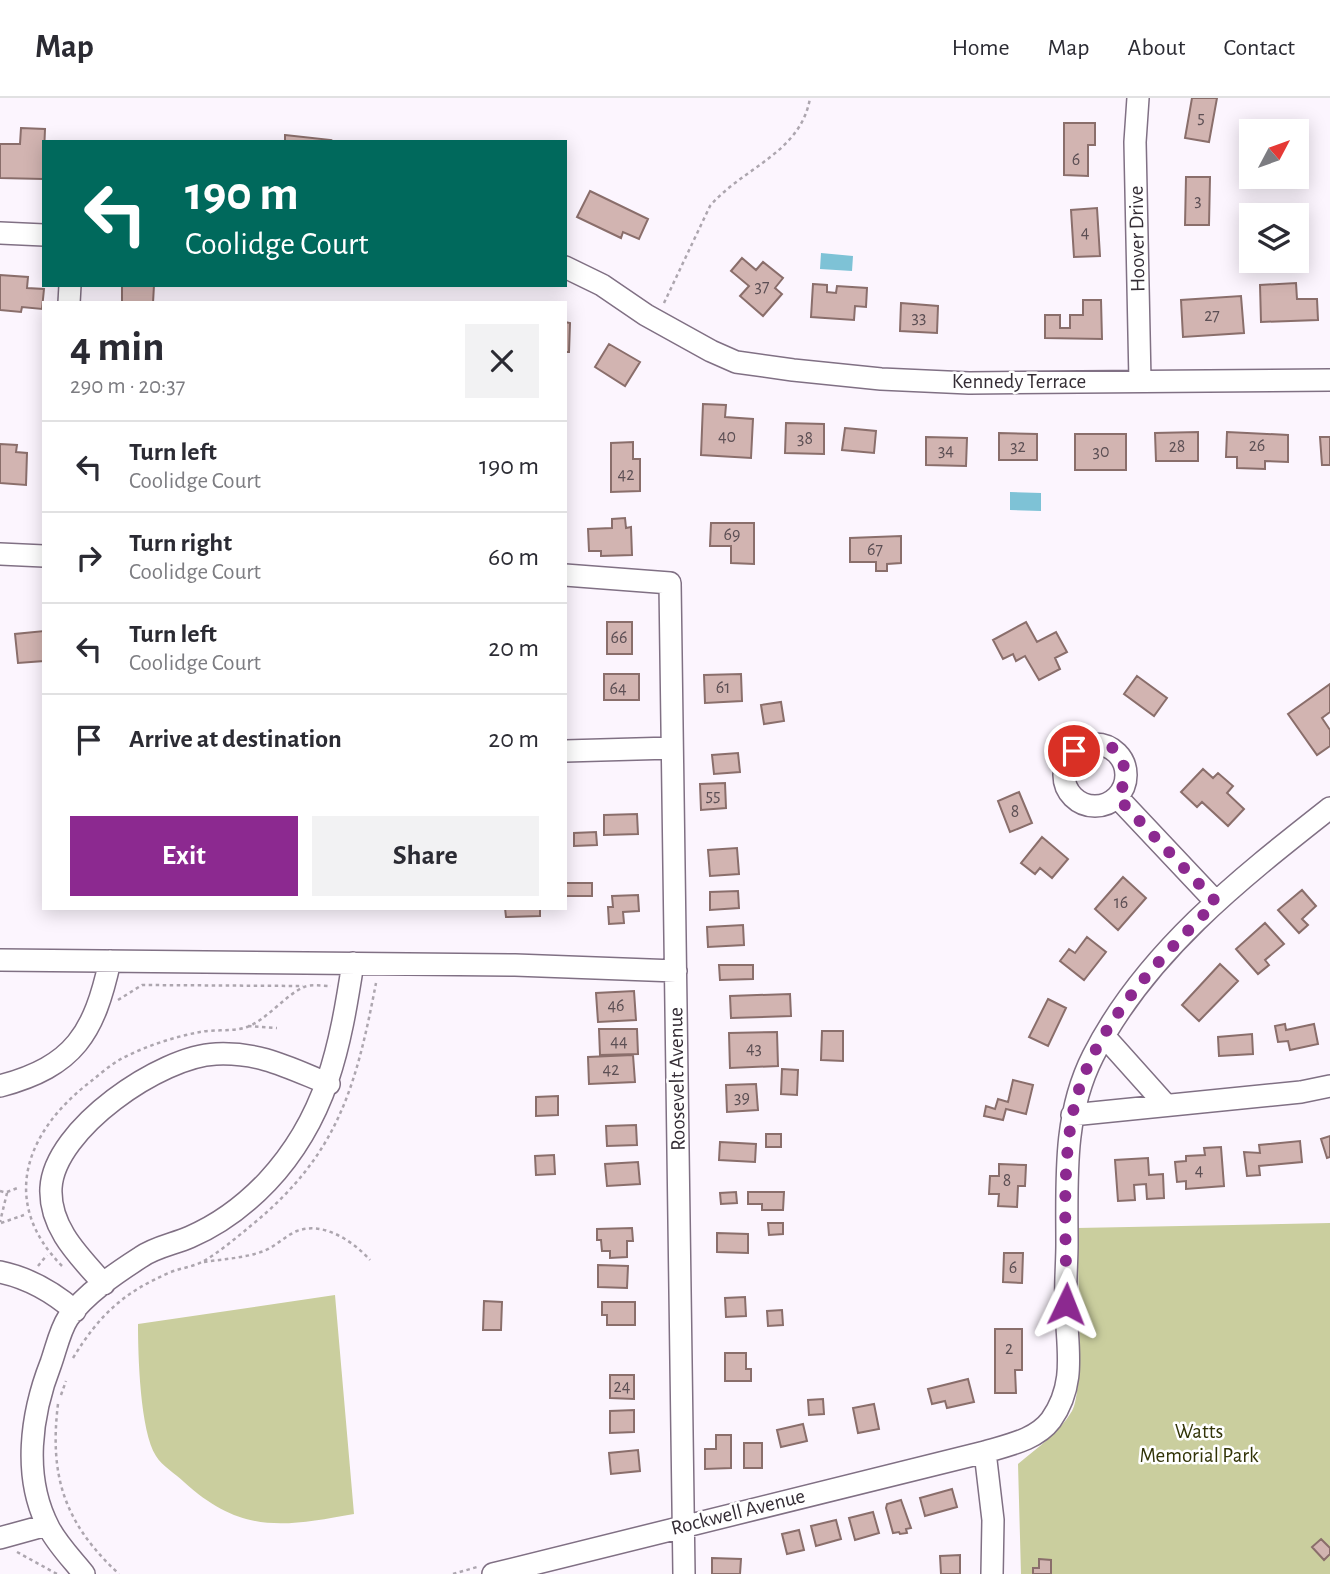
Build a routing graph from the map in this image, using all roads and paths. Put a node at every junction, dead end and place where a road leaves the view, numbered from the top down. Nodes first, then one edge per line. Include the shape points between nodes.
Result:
1 (810, 98) edge
2 (1139, 98) edge
3 (0, 233) edge
4 (42, 235) edge
5 (567, 268) edge
6 (655, 321) junction
7 (1330, 380) edge
8 (1140, 381) junction
9 (0, 554) edge
10 (42, 556) edge
11 (567, 575) edge
12 (672, 748) junction
13 (567, 751) edge
14 (1118, 798) dead end
15 (1330, 808) edge
16 (1216, 902) junction
17 (0, 960) edge
18 (110, 961) junction
19 (353, 963) junction
20 (676, 971) junction
21 (377, 978) dead end
22 (306, 986) junction
23 (335, 986) dead end
24 (112, 1007) dead end
25 (248, 1027) junction
26 (277, 1028) dead end
27 (1105, 1037) junction
28 (328, 1084) junction
29 (0, 1086) edge
30 (1330, 1086) edge
31 (1165, 1104) junction
32 (1072, 1115) junction
33 (25, 1158) dead end
34 (20, 1177) dead end
35 (20, 1187) junction
36 (0, 1191) edge
37 (6, 1193) junction
38 (24, 1215) junction
39 (0, 1223) edge
40 (26, 1225) dead end
41 (33, 1235) dead end
42 (48, 1254) junction
43 (370, 1260) dead end
44 (201, 1263) junction
45 (36, 1269) dead end
46 (68, 1271) dead end
47 (0, 1272) edge
48 (104, 1284) junction
49 (75, 1311) junction
50 (73, 1359) dead end
51 (69, 1371) dead end
52 (985, 1452) junction
53 (47, 1525) junction
54 (683, 1525) junction
55 (4, 1544) edge
56 (486, 1570) edge
57 (57, 1574) edge
58 (84, 1574) edge
59 (119, 1574) edge
60 (453, 1574) edge
61 (684, 1574) edge
62 (992, 1574) edge

1 - 6 path via 801,127 786,144 710,206
2 - 8 street, Hoover Drive via 1135,142
3 - 4 street
5 - 6 street, Kennedy Terrace
6 - 8 street, Kennedy Terrace via 736,362 881,379
7 - 8 street, Kennedy Terrace
9 - 10 street
11 - 12 street, Roosevelt Avenue via 670,583
12 - 13 street
12 - 20 street, Roosevelt Avenue
14 - 16 street
15 - 16 street, Rockwell Avenue
16 - 27 street, Rockwell Avenue via 1152,970
17 - 18 street
18 - 19 street
18 - 29 street via 102,999 83,1037 42,1072
19 - 20 street
19 - 28 street
20 - 54 street, Roosevelt Avenue
21 - 44 path via 363,1048 344,1108 313,1163 285,1198
22 - 23 path
22 - 24 path via 142,985
22 - 25 path
25 - 26 path
25 - 33 path via 190,1034 119,1060 47,1121
27 - 31 street
27 - 32 street, Rockwell Avenue
28 - 48 street via 300,1139 248,1200 207,1229 144,1255
28 - 48 street via 250,1054 213,1054 178,1062 117,1097 78,1133 59,1163 51,1188 56,1217 69,1246
30 - 31 street
31 - 32 street
32 - 52 street, Rockwell Avenue via 1066,1172 1066,1394 1049,1422 1035,1434
34 - 35 path
35 - 37 path
35 - 38 path
36 - 37 path
37 - 39 path
38 - 39 path
38 - 40 path
41 - 42 path
42 - 45 path
42 - 46 path
43 - 44 path via 342,1237 309,1230 297,1231 262,1251
44 - 50 path via 126,1294 90,1331
47 - 49 street via 32,1282
48 - 49 street
49 - 53 street via 67,1319 33,1419 35,1490
51 - 59 path via 58,1405 54,1441 60,1487 94,1551
52 - 54 street, Rockwell Avenue
52 - 62 street via 993,1520
53 - 55 street
53 - 58 street
54 - 56 street, Rockwell Avenue
54 - 61 street, Roosevelt Avenue
55 - 57 path
56 - 60 path

